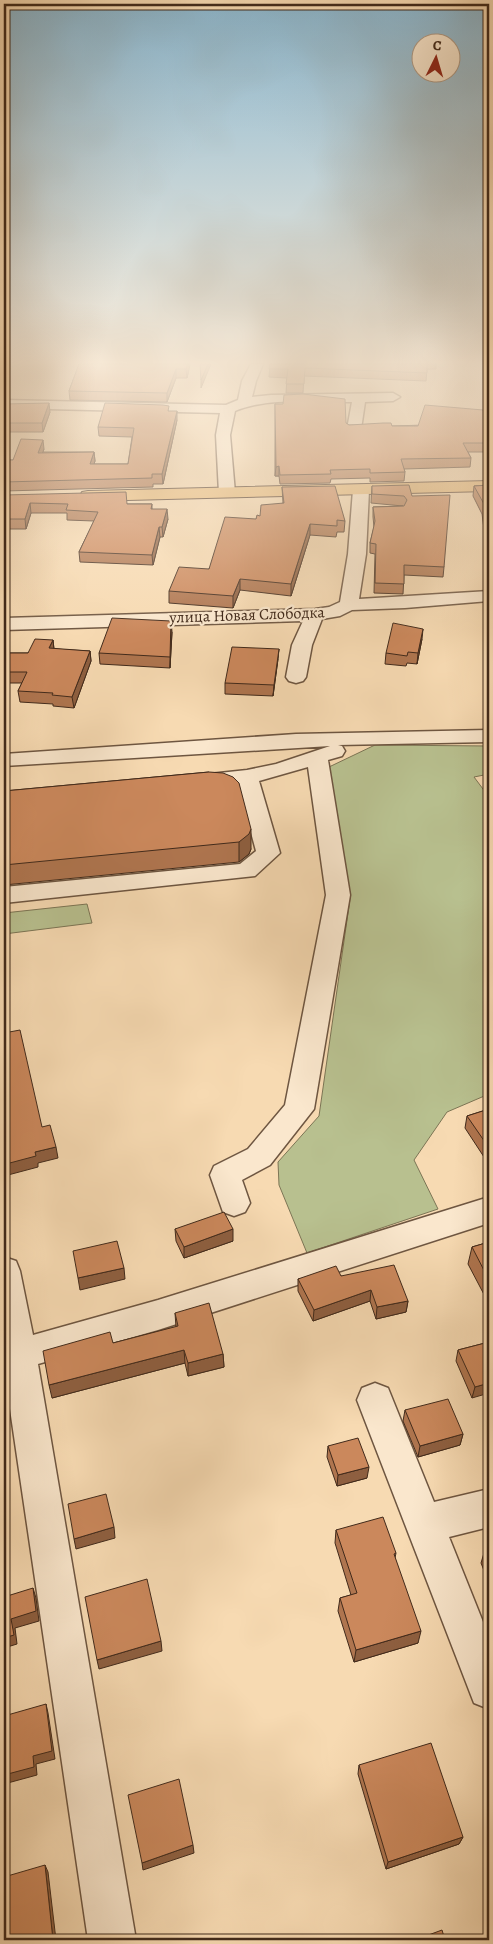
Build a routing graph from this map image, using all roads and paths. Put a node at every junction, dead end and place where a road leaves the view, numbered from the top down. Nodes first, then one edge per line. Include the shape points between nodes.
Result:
1 (225, 455) edge
2 (489, 486) edge
3 (361, 490) junction
4 (227, 493) junction
5 (72, 496) edge
6 (489, 596) edge
7 (349, 605) junction
8 (316, 615) junction
9 (4, 624) edge
10 (296, 677) dead end
11 (489, 736) edge
12 (370, 739) junction
13 (317, 757) junction
14 (4, 760) edge
15 (247, 777) junction
16 (179, 783) edge
17 (4, 895) edge
18 (234, 1204) dead end
19 (489, 1210) edge
20 (4, 1271) edge
21 (19, 1354) junction
22 (375, 1400) dead end
23 (489, 1508) edge
24 (424, 1524) junction
25 (489, 1688) edge
26 (112, 1940) edge

1 - 4 street
2 - 3 main road
3 - 4 main road
3 - 7 street via 366,510
4 - 5 main road
6 - 7 street, улица Новая Слободка
7 - 8 street, улица Новая Слободка
8 - 9 street, улица Новая Слободка
8 - 10 street via 302,645
11 - 12 street
12 - 13 street
12 - 14 street via 296,740
13 - 15 street
13 - 18 street via 338,895 299,1110 259,1156 225,1175
15 - 16 street
15 - 17 street via 268,853 246,871
19 - 21 street via 158,1315
20 - 21 street
21 - 26 street
22 - 24 street
23 - 24 street
24 - 25 street

